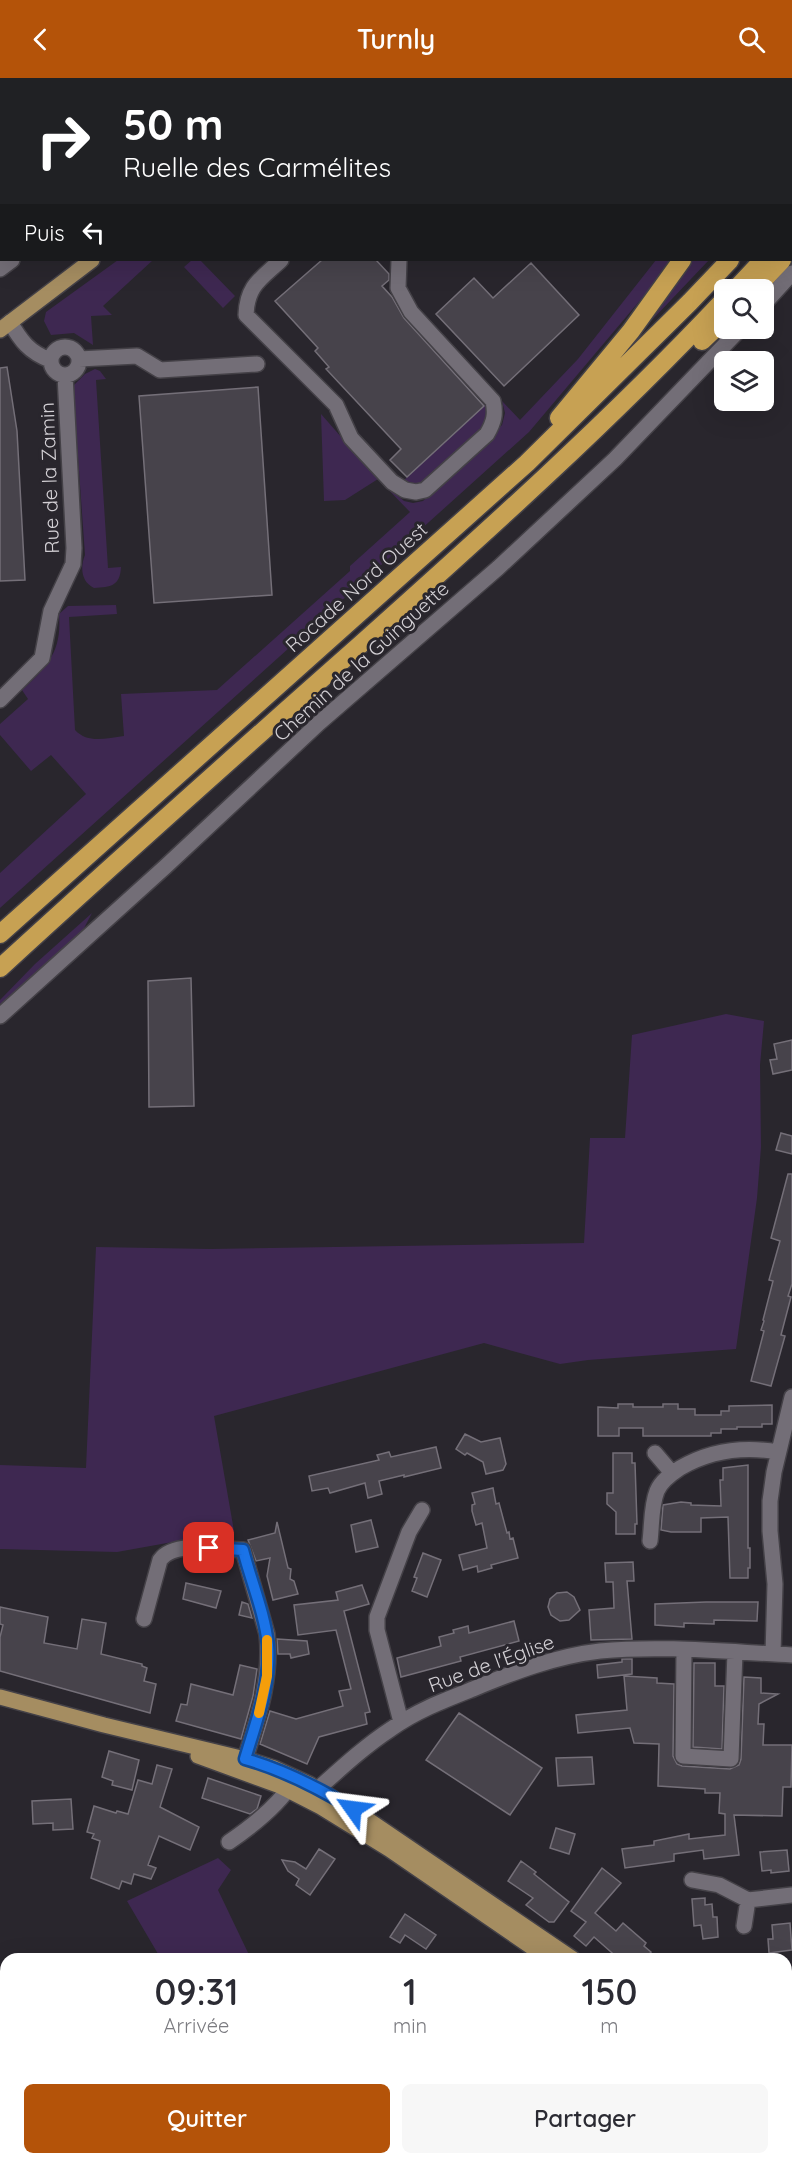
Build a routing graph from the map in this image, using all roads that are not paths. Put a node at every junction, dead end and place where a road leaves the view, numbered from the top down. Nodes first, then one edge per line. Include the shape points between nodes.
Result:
1 (91, 261) edge
2 (280, 261) edge
3 (399, 261) edge
4 (681, 261) edge
5 (729, 261) edge
6 (762, 261) edge
7 (781, 261) edge
8 (792, 273) edge
9 (745, 279) edge
10 (764, 279) edge
11 (774, 293) edge
12 (714, 310) edge
13 (5, 326) edge
14 (714, 329) edge
15 (730, 339) edge
16 (79, 359) junction
17 (50, 360) junction
18 (257, 364) dead end
19 (65, 375) junction
20 (526, 463) junction
21 (560, 464) junction
22 (0, 700) edge
23 (112, 865) junction
24 (0, 934) edge
25 (0, 968) edge
26 (0, 982) edge
27 (0, 1016) edge
28 (792, 1397) edge
29 (778, 1452) junction
30 (655, 1453) dead end
31 (672, 1473) junction
32 (422, 1510) dead end
33 (650, 1541) dead end
34 (144, 1619) dead end
35 (684, 1650) junction
36 (735, 1652) junction
37 (773, 1654) junction
38 (792, 1655) edge
39 (0, 1697) edge
40 (401, 1722) junction
41 (104, 1725) junction
42 (245, 1759) junction
43 (293, 1784) junction
44 (312, 1793) junction
45 (230, 1842) dead end
46 (692, 1880) dead end
47 (792, 1895) edge
48 (748, 1899) junction
49 (744, 1926) dead end
50 (540, 1953) edge
51 (564, 1953) edge

1 - 13 main road
2 - 3 street via 254,286 247,298 246,315 336,405 351,438 392,482 416,492 425,490 487,434 495,411 493,401 411,312 398,288
4 - 20 highway
5 - 20 highway, Rocade Nord Ouest
6 - 9 highway
7 - 10 highway
8 - 11 street
12 - 21 highway
13 - 17 street, Rue de la Zamin via 34,354
14 - 21 highway via 650,390
15 - 27 street, Chemin de la Guinguette via 615,459 498,568 319,723
16 - 17 street via 67,347 54,351
16 - 18 street via 137,356 160,370
16 - 19 street, Rue de la Zamin via 77,369
17 - 19 street, Rue de la Zamin via 56,372
19 - 22 street, Rue de la Zamin via 73,564 51,611 42,658
20 - 24 highway, Rocade Nord Ouest
21 - 23 highway
23 - 25 highway
23 - 26 highway
28 - 29 street
29 - 31 street via 727,1450 702,1457
29 - 37 street via 770,1501 775,1584
30 - 31 street
31 - 33 street via 658,1488
32 - 40 street via 409,1532 376,1623
34 - 42 street via 165,1553 193,1548 243,1550 267,1634 268,1654 266,1686
35 - 36 street, Rue de l'Église
35 - 36 street via 683,1756 731,1759
35 - 40 street, Rue de l'Église via 613,1650 556,1659 456,1695
36 - 37 street, Rue de l'Église
37 - 38 street, Rue de l'Église
39 - 41 main road
40 - 44 street, Rue de l'Église
41 - 42 main road
41 - 43 main road
42 - 43 main road
43 - 44 main road
43 - 45 street via 279,1802
44 - 50 main road
44 - 51 main road via 361,1815
46 - 48 street via 718,1885
47 - 48 street
48 - 49 street

